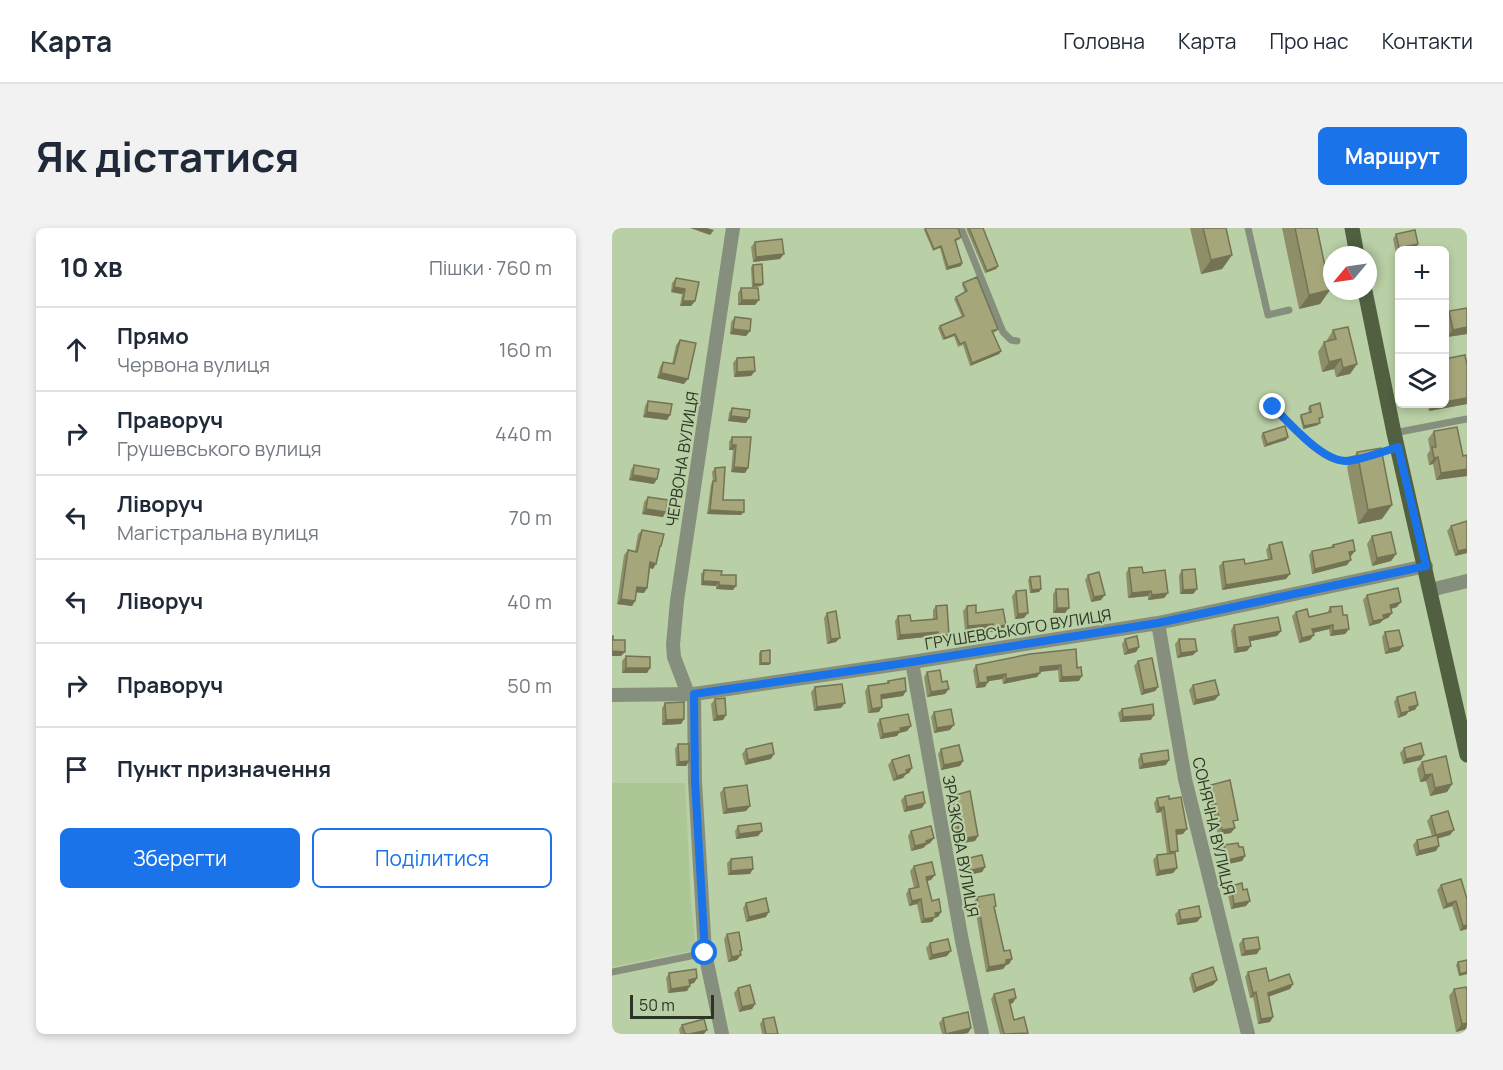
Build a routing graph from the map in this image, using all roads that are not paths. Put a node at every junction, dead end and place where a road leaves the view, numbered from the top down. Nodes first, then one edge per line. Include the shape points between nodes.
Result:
1 (733, 228) edge
2 (961, 228) edge
3 (1248, 228) edge
4 (1352, 228) edge
5 (1356, 246) edge
6 (1368, 304) edge
7 (1289, 310) dead end
8 (1017, 342) dead end
9 (1273, 407) dead end
10 (1467, 419) edge
11 (1396, 440) junction
12 (1426, 566) junction
13 (1467, 581) edge
14 (1430, 590) junction
15 (1158, 623) junction
16 (912, 662) junction
17 (691, 694) junction
18 (612, 695) edge
19 (1467, 755) edge
20 (705, 953) junction
21 (612, 972) edge
22 (722, 1034) edge
23 (982, 1034) edge
24 (1248, 1034) edge

1 - 17 street, ЧЕРВОНА ВУЛИЦЯ via 677,601 674,657
2 - 8 lane via 1003,332
3 - 7 lane via 1268,315
4 - 5 main road
6 - 11 main road
9 - 11 lane via 1336,460 1347,461
10 - 11 lane
11 - 12 main road
12 - 14 main road
12 - 15 street, ГРУШЕВСЬКОГО ВУЛИЦЯ
13 - 14 street
14 - 19 main road
15 - 16 street, ГРУШЕВСЬКОГО ВУЛИЦЯ
15 - 24 street, СОНЯЧНА ВУЛИЦЯ via 1185,779
16 - 17 street, ГРУШЕВСЬКОГО ВУЛИЦЯ
16 - 23 street, ЗРАЗКОВА ВУЛИЦЯ
17 - 18 street, ГРУШЕВСЬКОГО ВУЛИЦЯ
17 - 20 street, ЧЕРВОНА ВУЛИЦЯ
20 - 21 lane
20 - 22 street, ЧЕРВОНА ВУЛИЦЯ

